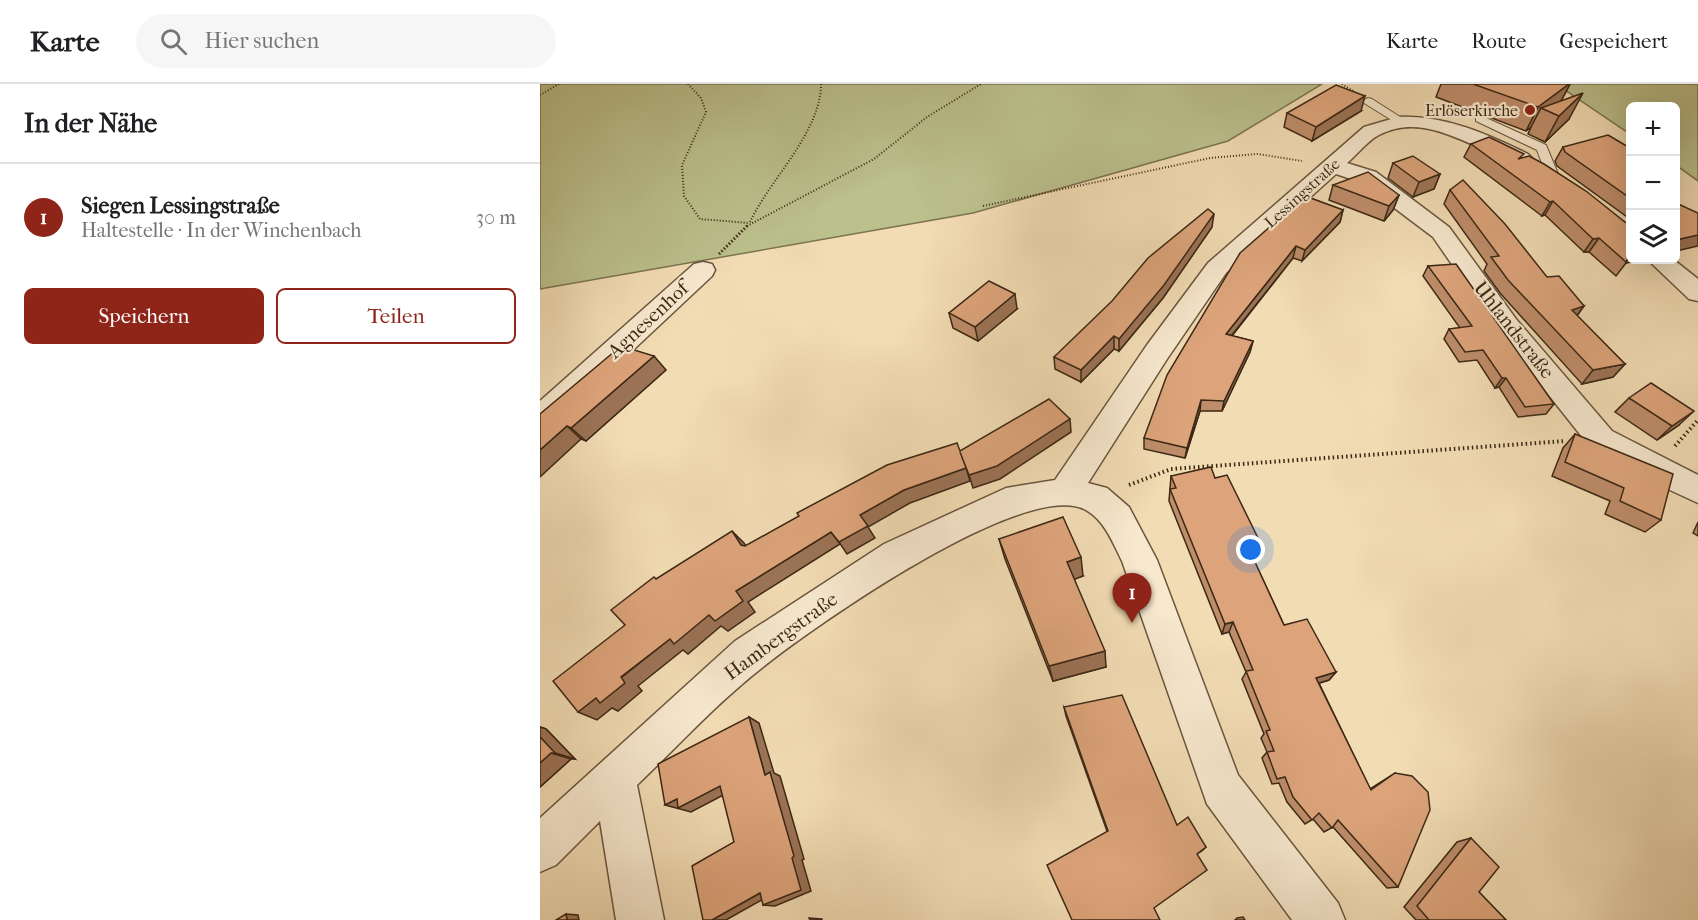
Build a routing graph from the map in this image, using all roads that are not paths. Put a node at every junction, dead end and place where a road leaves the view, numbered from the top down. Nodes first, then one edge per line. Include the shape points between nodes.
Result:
1 (1398, 114) junction
2 (1480, 119) dead end
3 (1331, 168) junction
4 (1552, 174) junction
5 (1570, 187) edge
6 (1665, 264) edge
7 (703, 270) road end
8 (1698, 293) edge
9 (540, 418) edge
10 (1698, 490) edge
11 (1080, 495) junction
12 (614, 777) junction
13 (540, 849) edge
14 (640, 920) edge
15 (1321, 920) edge

1 - 1 lane via 1373,104
1 - 3 street, Lessingstraße via 1371,131
1 - 4 street, Lessingstraße via 1486,141
2 - 4 lane via 1542,148
3 - 10 street, Uhlandstraße via 1368,177 1440,232 1507,325 1601,439
3 - 11 street, Lessingstraße via 1217,268 1157,352
4 - 5 street, Lessingstraße
6 - 8 street
7 - 9 street, Agnesenhof
11 - 12 street, Hambergstraße via 1018,498 896,555 748,654
11 - 15 street via 1117,517 1140,560 1222,789
12 - 13 street, Hambergstraße
12 - 14 street

